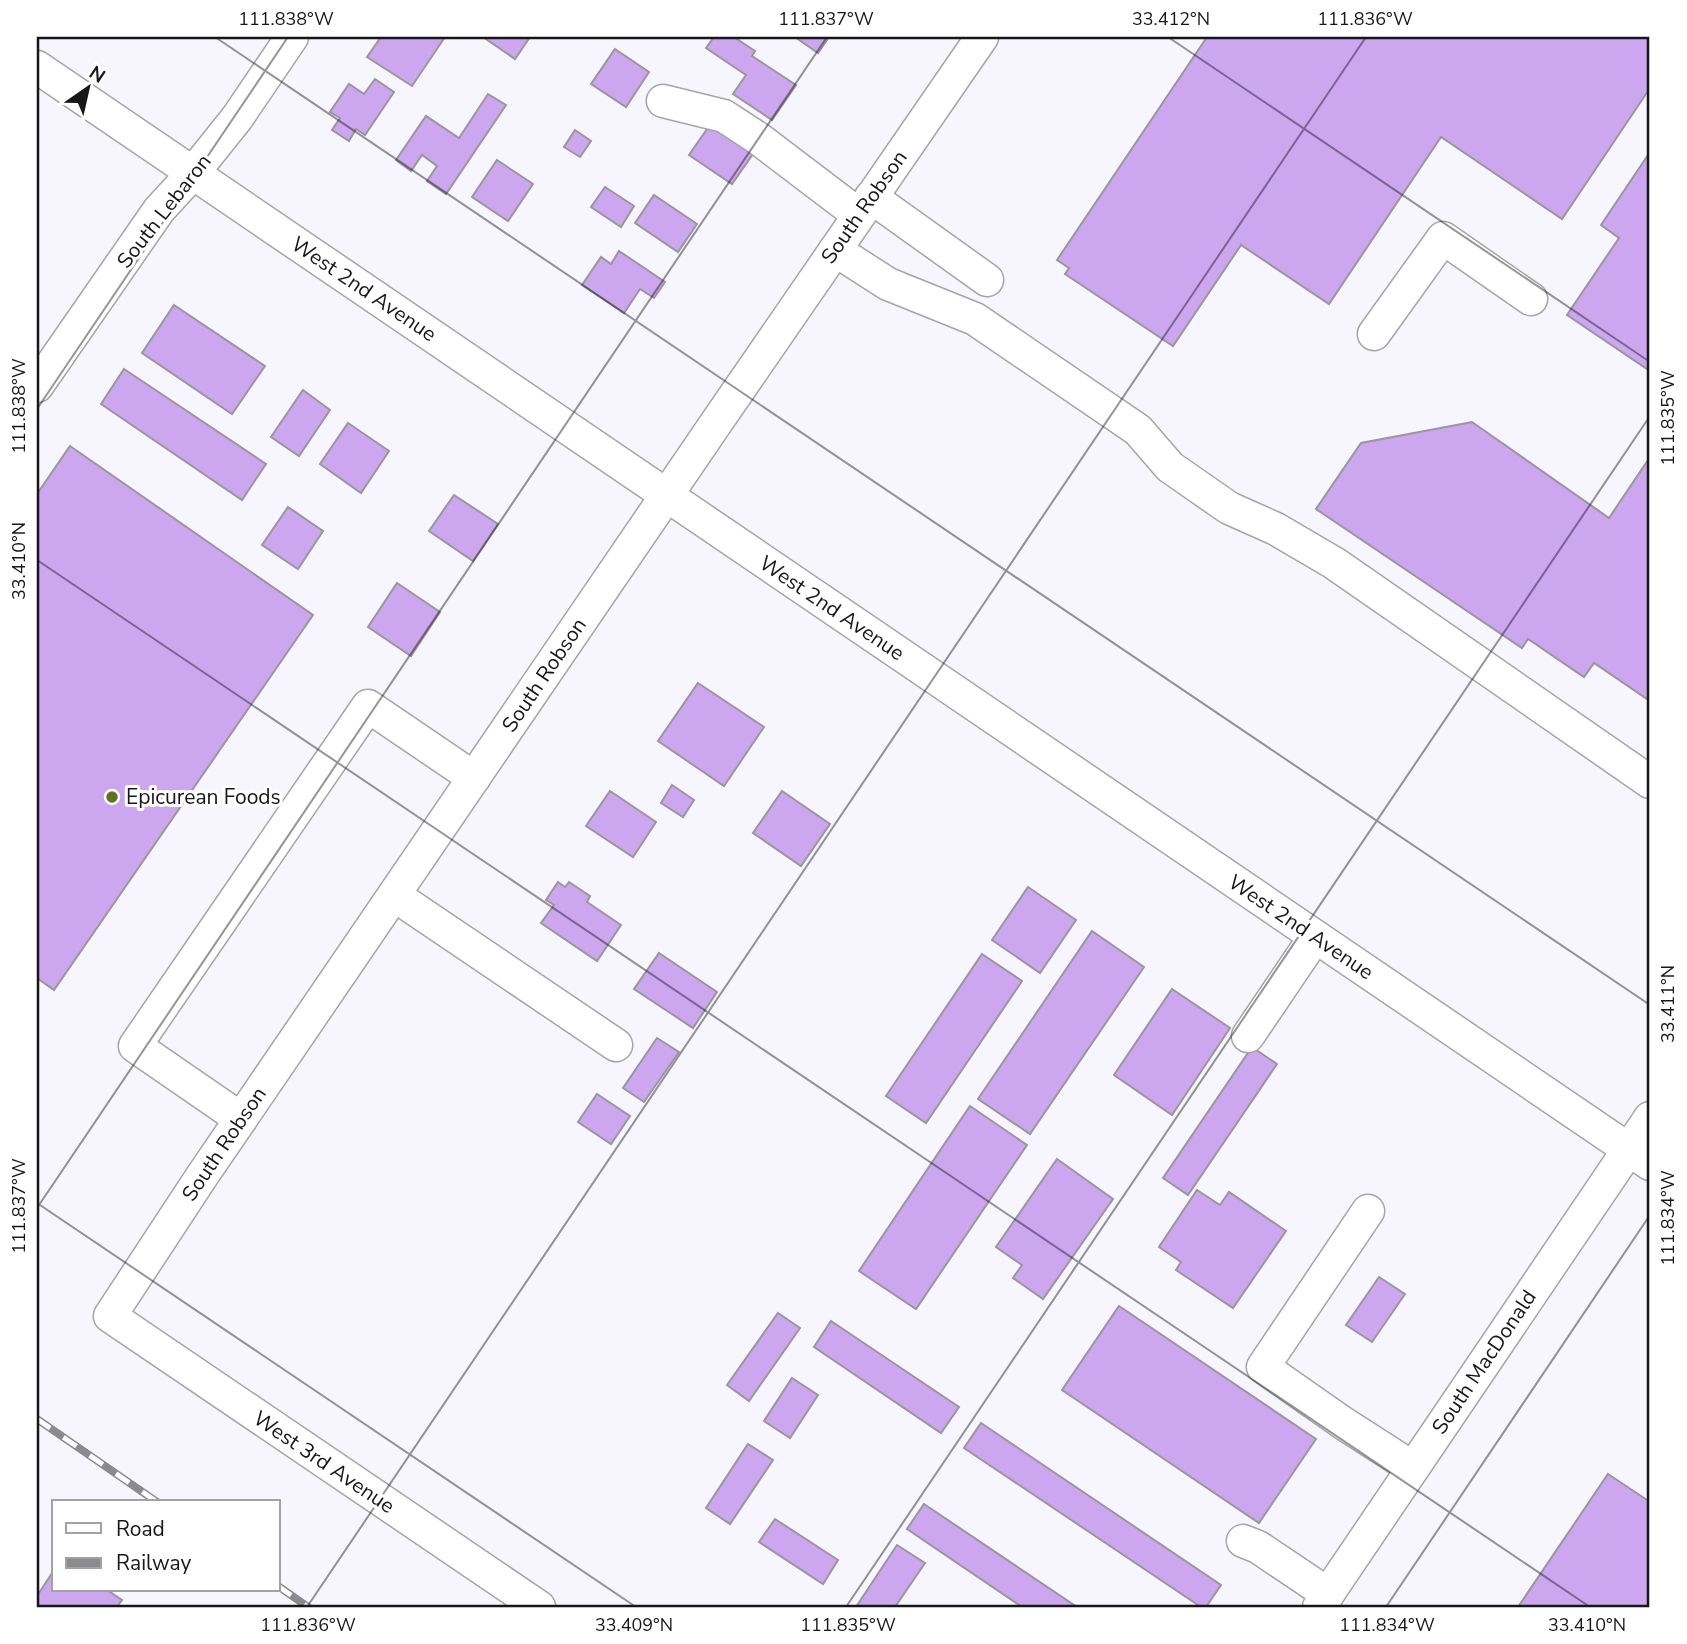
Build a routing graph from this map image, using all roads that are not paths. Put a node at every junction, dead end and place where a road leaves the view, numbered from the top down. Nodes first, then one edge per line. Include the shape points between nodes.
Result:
1 (292, 37) edge
2 (982, 37) edge
3 (37, 67) edge
4 (663, 102) dead end
5 (192, 173) junction
6 (865, 206) junction
7 (835, 250) junction
8 (987, 280) dead end
9 (1531, 299) dead end
10 (1374, 334) dead end
11 (37, 386) edge
12 (666, 496) junction
13 (474, 778) junction
14 (1650, 782) edge
15 (394, 895) junction
16 (1315, 937) junction
17 (1248, 1036) dead end
18 (617, 1045) dead end
19 (1650, 1118) edge
20 (241, 1119) junction
21 (1639, 1157) edge
22 (1368, 1211) dead end
23 (110, 1316) joint
24 (1413, 1468) junction
25 (1243, 1541) dead end
26 (1323, 1601) edge
27 (539, 1607) edge

1 - 5 street, South Lebaron via 237,118
2 - 6 street, South Robson
3 - 5 street, West 2nd Avenue
4 - 6 street via 724,116
5 - 11 street, South Lebaron via 159,209
5 - 12 street, West 2nd Avenue
6 - 7 street, South Robson
6 - 8 street
7 - 12 street, South Robson
7 - 14 street via 888,284 975,319 1138,430 1170,467 1229,508 1334,563
9 - 10 street via 1443,238
12 - 13 street, South Robson
12 - 16 street, West 2nd Avenue
13 - 15 street, South Robson
13 - 20 street via 368,706 135,1046
15 - 18 street
15 - 20 street, South Robson
16 - 17 street
16 - 21 street, West 2nd Avenue
19 - 21 street, South MacDonald
20 - 23 street, South Robson
21 - 24 street, South MacDonald
22 - 24 street via 1263,1367
23 - 27 street, West 3rd Avenue
24 - 26 street, South MacDonald
25 - 26 street via 1258,1547

